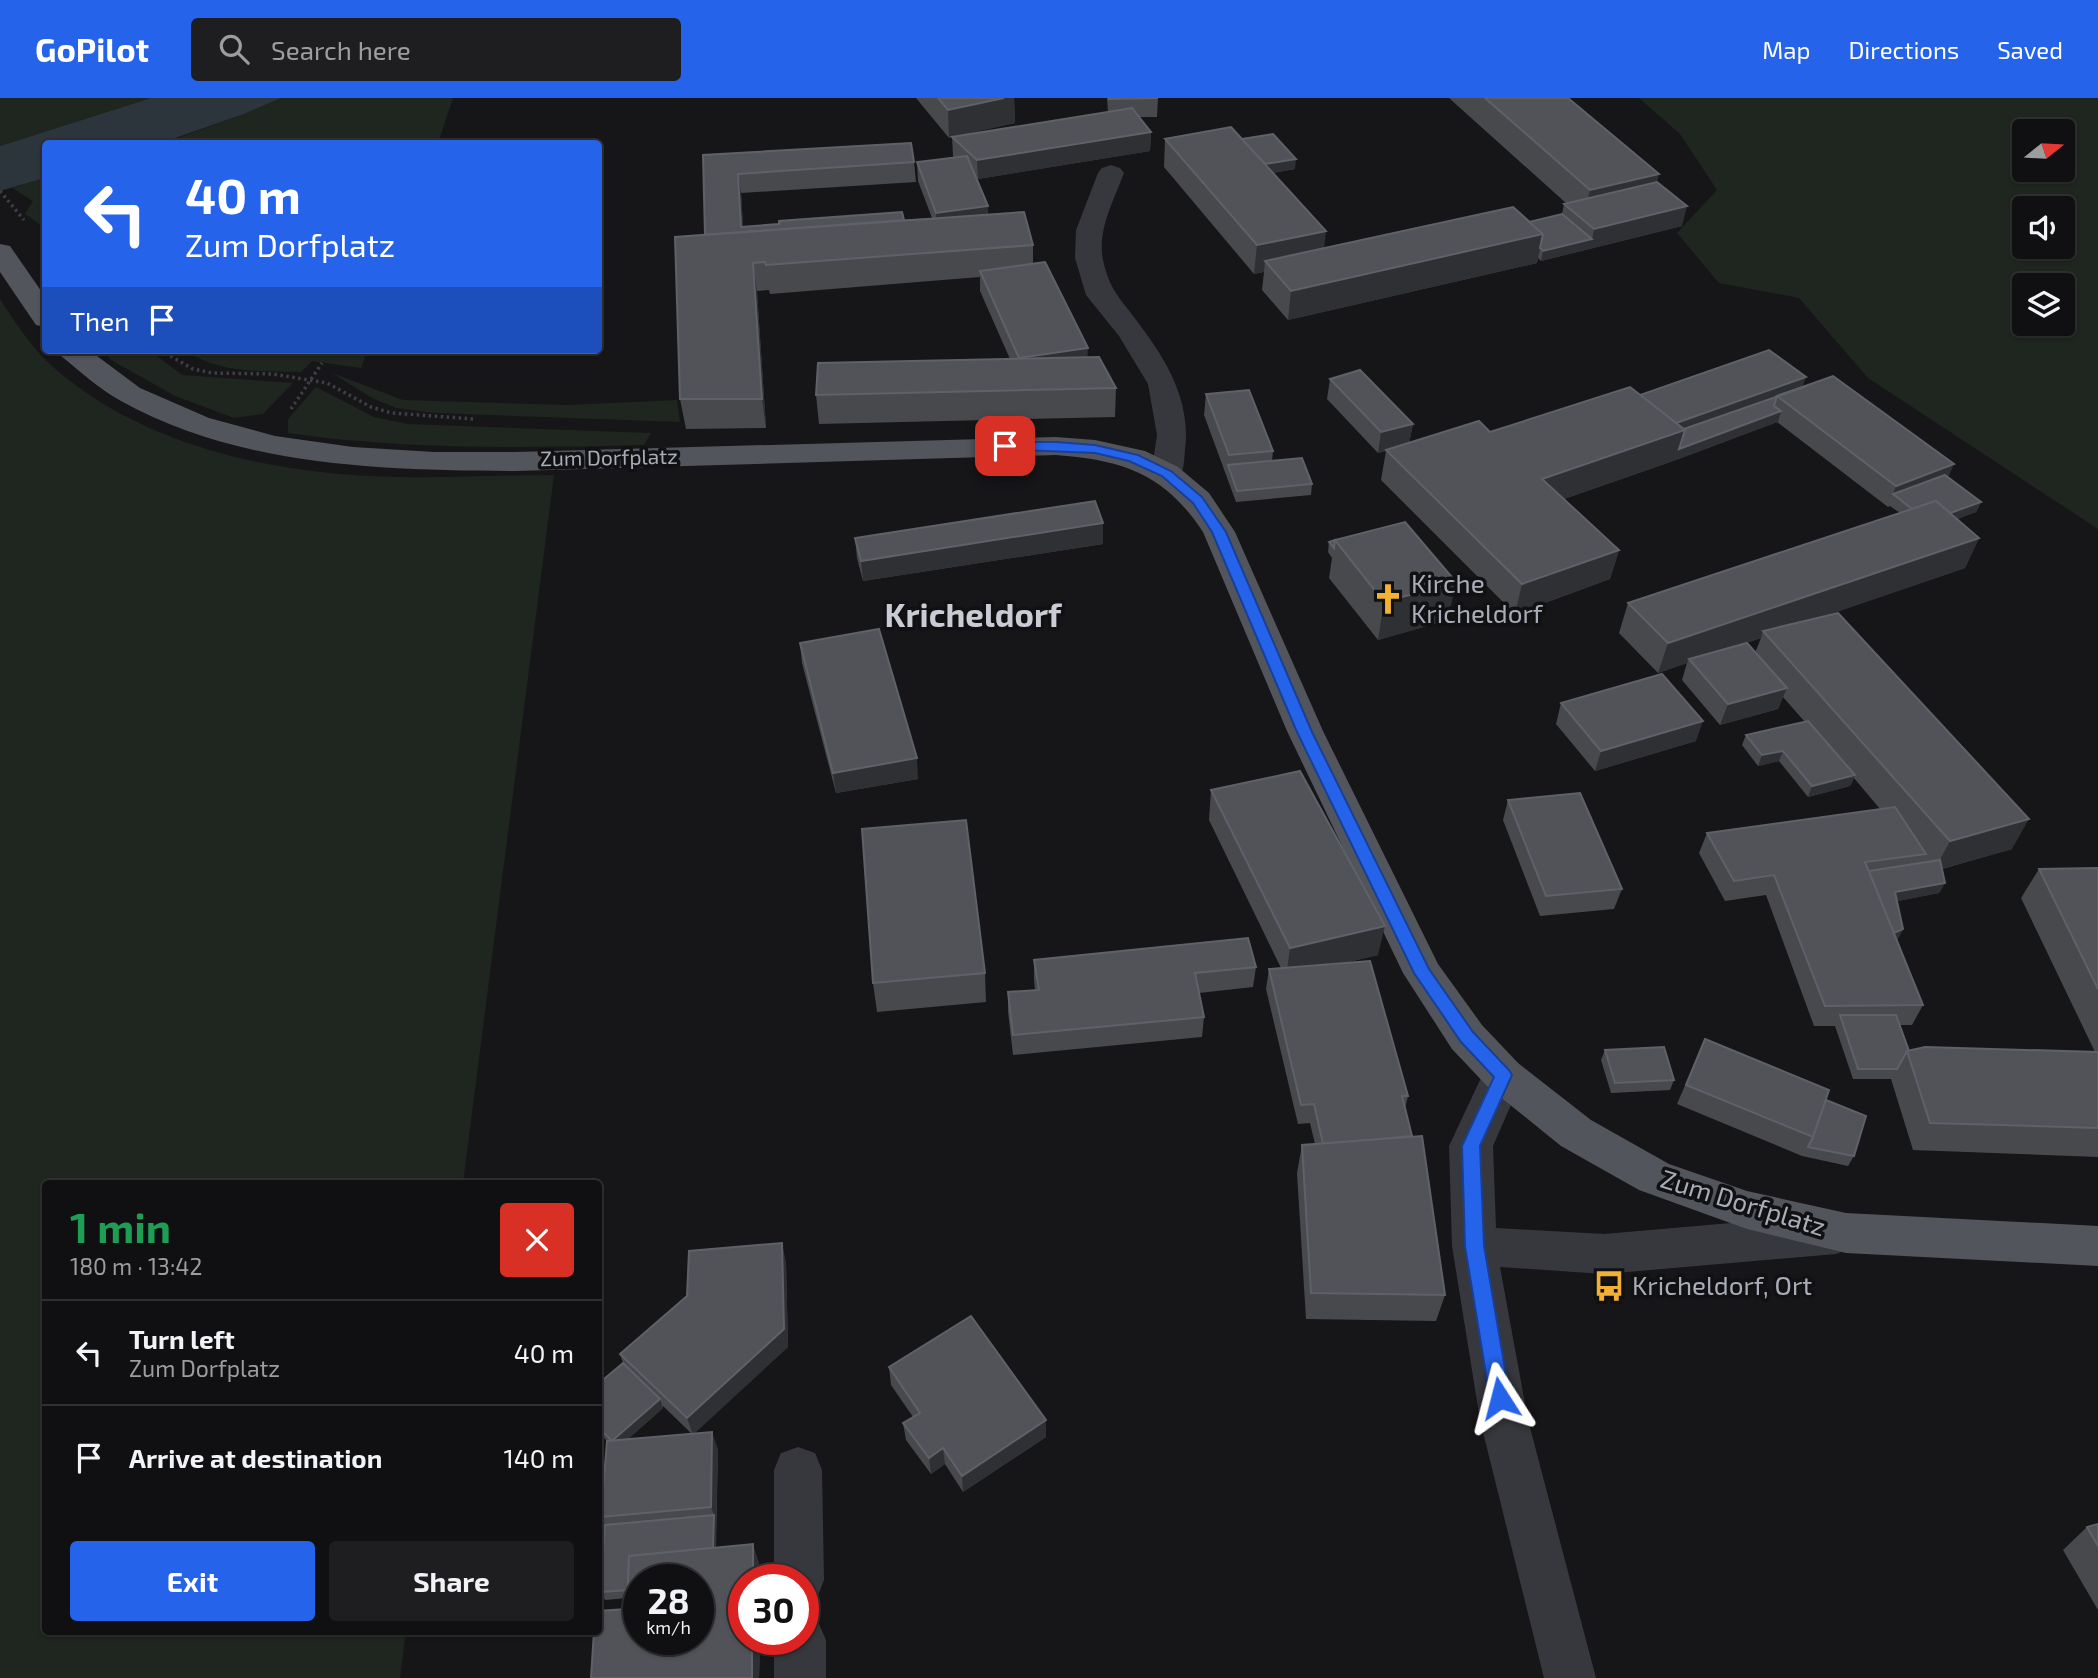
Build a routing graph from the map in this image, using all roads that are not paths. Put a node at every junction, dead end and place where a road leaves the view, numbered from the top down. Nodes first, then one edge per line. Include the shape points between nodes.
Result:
1 (1111, 173) dead end
2 (0, 252) edge
3 (42, 313) edge
4 (76, 354) edge
5 (1167, 474) junction
6 (1503, 1075) junction
7 (1846, 1233) junction
8 (1474, 1246) junction
9 (2098, 1246) edge
10 (798, 1469) dead end
11 (799, 1564) edge
12 (800, 1655) edge
13 (800, 1678) edge
14 (1570, 1678) edge

1 - 5 street via 1089,230 1088,258 1100,295 1131,332 1163,384 1172,435
2 - 3 main road
4 - 5 main road, Zum Dorfplatz via 114,385 161,411 264,442 365,457 562,460 1056,446 1134,458
5 - 6 main road, Zum Dorfplatz via 1198,500 1219,532 1305,732 1423,973 1467,1037
6 - 7 main road, Zum Dorfplatz via 1576,1133 1654,1177 1748,1210
6 - 8 street via 1471,1146
7 - 8 street, Zum Dorfplatz via 1604,1254
7 - 9 main road, Zum Dorfplatz
8 - 14 street via 1503,1420
10 - 11 street
12 - 13 street

